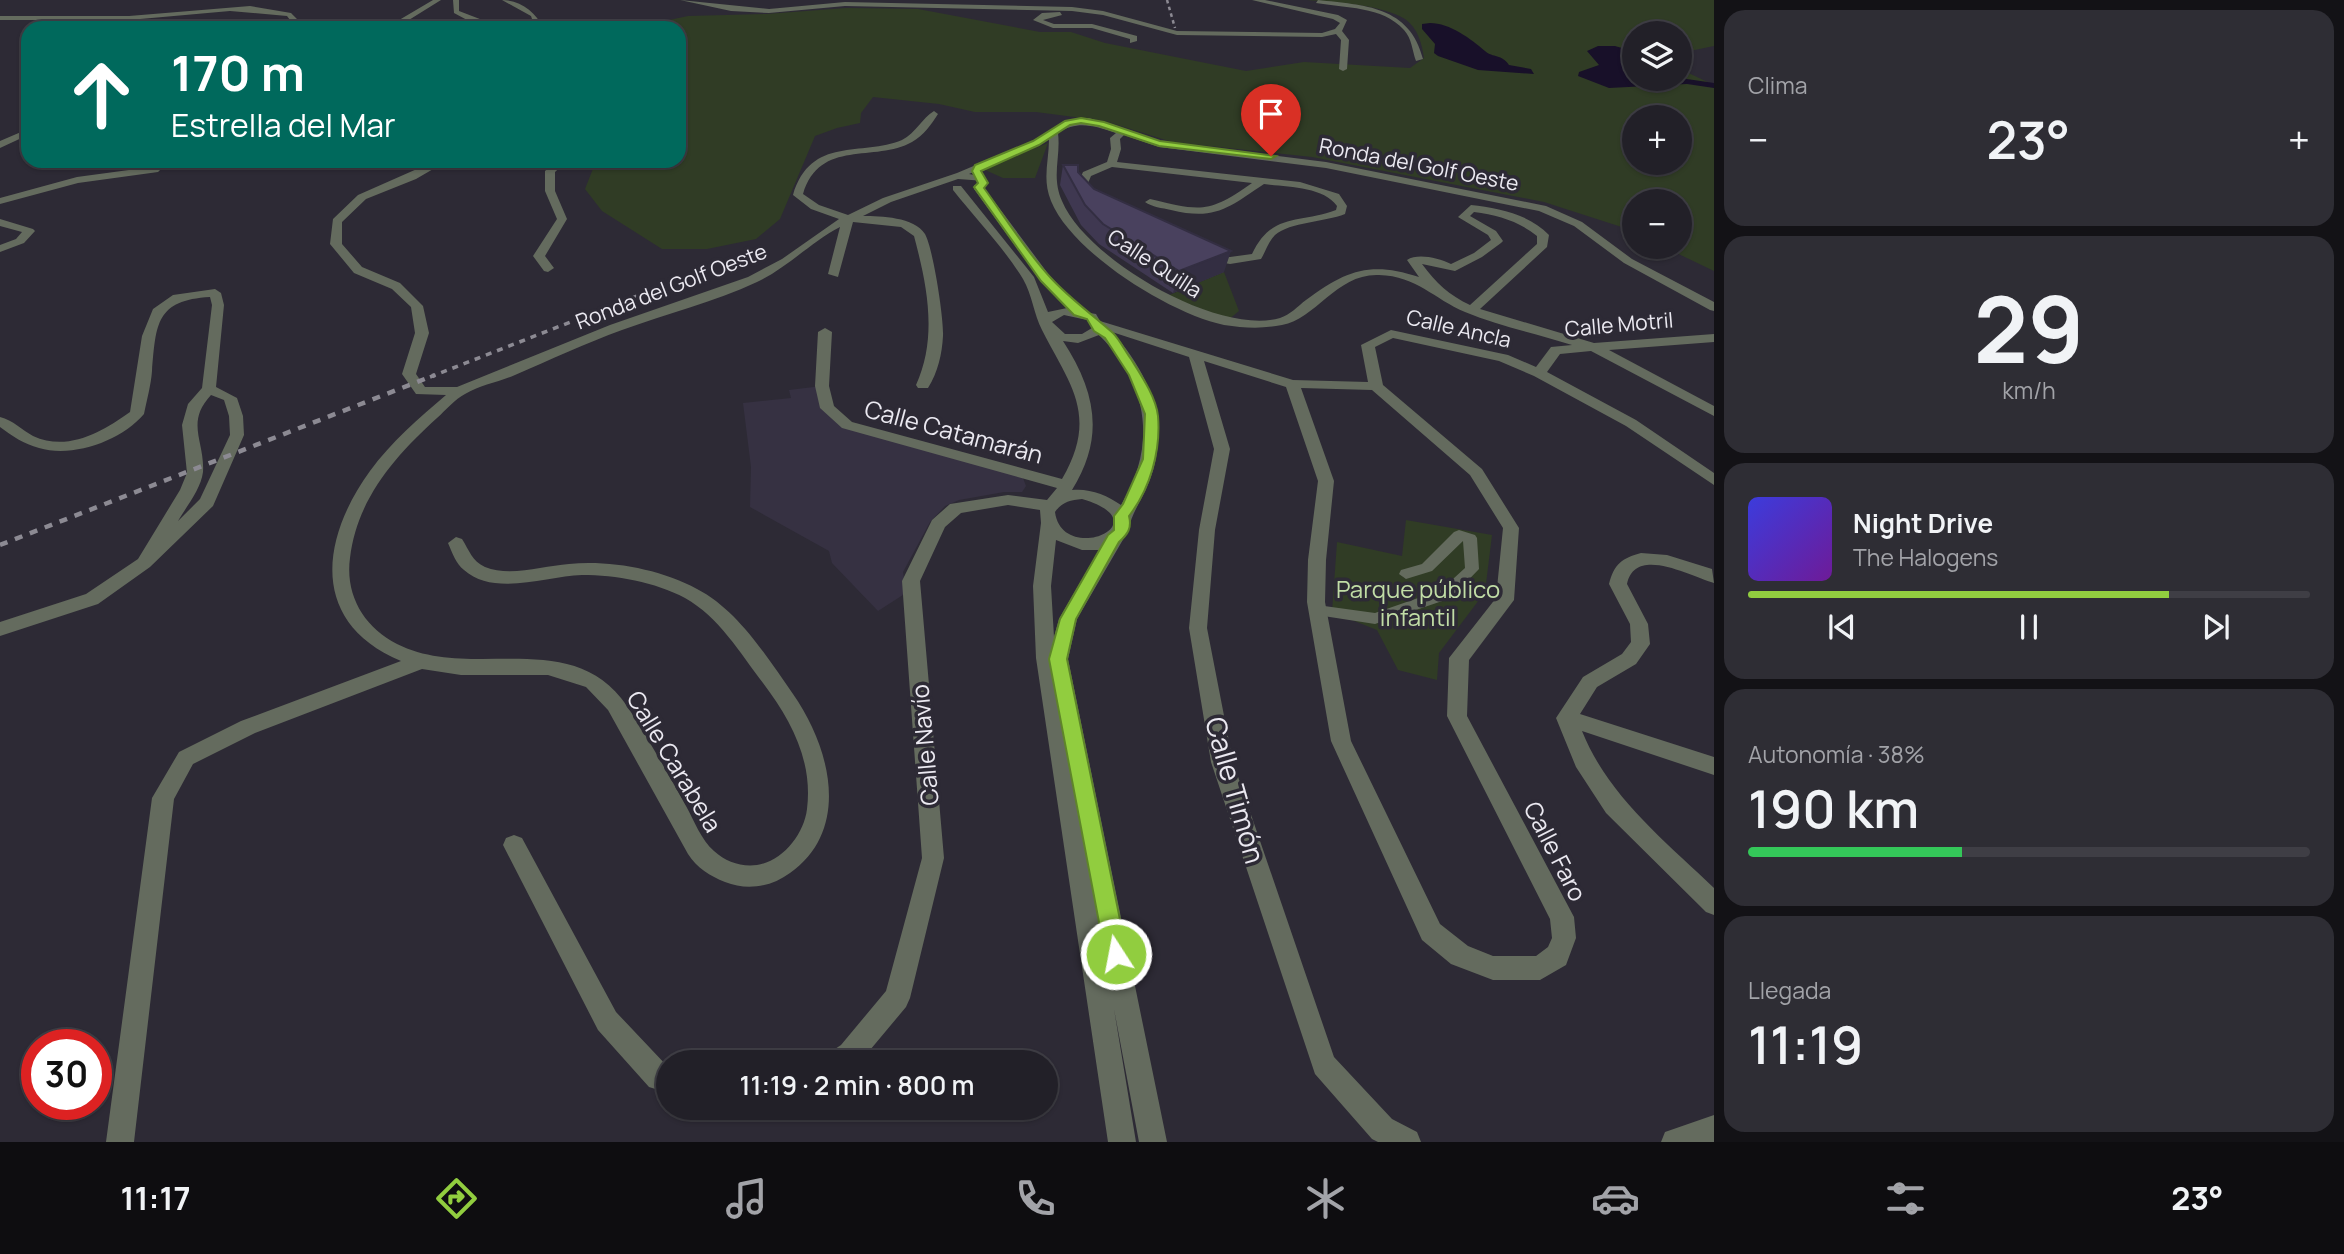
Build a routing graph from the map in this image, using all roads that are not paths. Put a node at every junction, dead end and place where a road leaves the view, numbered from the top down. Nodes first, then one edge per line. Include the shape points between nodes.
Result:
1 (438, 0) edge
2 (456, 0) edge
3 (505, 0) edge
4 (683, 0) edge
5 (1255, 0) edge
6 (1294, 0) edge
7 (1306, 1) edge
8 (1112, 16) junction
9 (0, 18) edge
10 (294, 21) edge
11 (411, 21) edge
12 (477, 21) edge
13 (536, 21) edge
14 (1338, 32) junction
15 (1133, 41) dead end
16 (1419, 59) dead end
17 (1343, 69) dead end
18 (934, 114) dead end
19 (1122, 132) junction
20 (1054, 133) junction
21 (21, 135) edge
22 (0, 145) edge
23 (1111, 164) junction
24 (978, 167) junction
25 (156, 168) edge
26 (429, 168) edge
27 (554, 168) edge
28 (954, 181) junction
29 (1262, 181) junction
30 (979, 183) junction
31 (0, 201) edge
32 (1150, 202) dead end
33 (848, 219) junction
34 (0, 222) edge
35 (0, 249) edge
36 (548, 268) dead end
37 (834, 269) dead end
38 (1431, 285) junction
39 (1714, 307) edge
40 (1471, 310) junction
41 (1078, 312) junction
42 (1046, 324) junction
43 (1098, 326) junction
44 (825, 332) dead end
45 (1714, 338) edge
46 (1593, 347) junction
47 (1196, 356) junction
48 (1539, 373) junction
49 (1292, 384) junction
50 (923, 386) dead end
51 (1376, 387) junction
52 (209, 389) junction
53 (460, 391) junction
54 (1714, 412) edge
55 (0, 421) edge
56 (1714, 480) edge
57 (1056, 504) junction
58 (1122, 516) junction
59 (1114, 539) junction
60 (456, 543) dead end
61 (144, 563) junction
62 (1406, 574) dead end
63 (1714, 577) edge
64 (1317, 610) junction
65 (0, 629) edge
66 (420, 662) junction
67 (1566, 718) junction
68 (1714, 766) edge
69 (514, 845) dead end
70 (1714, 904) edge
71 (853, 1050) edge
72 (656, 1074) edge
73 (1714, 1129) edge
74 (120, 1142) edge
75 (1122, 1142) edge
76 (1153, 1142) edge
77 (1407, 1142) edge
78 (1675, 1142) edge

1 - 11 street via 423,7
2 - 12 street via 456,12
3 - 13 street via 534,15
4 - 8 street via 769,11 845,4 1072,9
5 - 14 street via 1335,16 1344,22
6 - 7 street
7 - 16 street via 1379,12 1400,20 1416,40
8 - 14 street via 1177,33 1304,36
8 - 15 street via 1057,14 1037,20 1053,26 1092,26
9 - 10 street via 130,18 260,8 289,14
14 - 17 street via 1345,40
18 - 33 street via 916,139 834,154 818,163 798,195
19 - 20 street, Ronda del Golf Oeste via 1081,121
19 - 23 street via 1115,138
19 - 39 street, Ronda del Golf Oeste via 1159,144 1326,165 1542,208 1578,224 1628,261
20 - 24 street, Ronda del Golf Oeste
20 - 38 street, Calle Quilla via 1056,146 1049,168 1057,203 1081,237 1181,307 1203,317 1229,323 1284,321 1359,272 1384,272
21 - 22 street
23 - 29 street
23 - 29 street via 1087,174 1081,188 1096,205 1219,261 1257,257 1272,230 1341,212 1335,196 1320,189
24 - 28 street, Ronda del Golf Oeste
24 - 30 street
25 - 31 street via 77,180
26 - 53 street via 362,197 337,221 336,244 358,270 396,286 416,306 422,333 409,373 421,391
27 - 36 street via 550,191 562,219 539,256
28 - 30 street
28 - 33 street, Ronda del Golf Oeste via 887,200
28 - 42 street via 1030,280
29 - 32 street via 1223,208 1210,211
30 - 41 street via 1045,278
33 - 37 street
33 - 50 street via 904,224 919,234 937,332
33 - 53 street, Ronda del Golf Oeste via 752,279
34 - 35 street via 29,231 20,241
38 - 40 street, Calle Quilla
38 - 40 street, Calle Quilla via 1413,260 1451,268 1496,241 1492,233 1463,217 1471,208 1498,210 1530,224 1543,235 1543,245
40 - 46 street, Calle Quilla
41 - 42 street via 1056,313
41 - 43 street
42 - 43 street via 1056,335 1074,339 1091,336
42 - 57 street via 1078,376 1089,415 1084,450
43 - 47 street
43 - 58 street via 1136,375 1151,414 1150,459
44 - 57 street, Calle Catamarán via 821,386 827,408 847,425
45 - 46 street, Calle Motril
46 - 48 street, Calle Motril via 1556,351
46 - 54 street
47 - 49 street
47 - 77 street, Calle Timón via 1222,449 1207,530 1198,628 1222,762 1324,1065 1382,1129
48 - 51 street, Calle Ancla via 1503,358 1391,334 1368,345
48 - 56 street, Calle Ancla via 1631,423
49 - 51 street
49 - 64 street, Calle Faro via 1326,481
51 - 64 street, Calle Faro via 1476,472 1511,528 1505,600 1459,658 1457,716 1562,917 1564,938 1557,956 1540,968 1493,968 1460,955 1431,932 1341,741
52 - 55 street via 218,305 215,293 191,293 163,304 149,327 137,414 117,429 62,448 31,441
52 - 61 street via 195,404 189,425 195,473
52 - 61 street via 230,398 237,435 206,502
53 - 66 street, Calle Carabela via 404,439 367,486 345,531 339,580 347,613 377,642
57 - 58 street via 1070,495 1095,496
57 - 59 street via 1066,539 1078,543
57 - 71 street, Calle Navío via 1009,499 956,508 938,524 911,580 933,859 897,998
57 - 75 street via 1042,586 1046,658
58 - 59 street via 1124,524
59 - 76 street via 1068,619 1058,659
60 - 66 street, Calle Carabela via 470,567 496,577 583,569 626,574 681,589 723,616 792,708 809,743 818,818 810,842 774,871 751,877 730,874 704,857 619,709 595,683 556,668
61 - 65 street via 92,599
62 - 64 street via 1427,568 1459,535 1470,538 1472,569 1446,594 1375,619
63 - 67 street via 1686,565 1660,561 1634,560 1623,568 1618,584 1639,624 1641,644 1629,659 1590,682
66 - 74 street via 248,727 187,758 163,798
67 - 68 street
67 - 70 street via 1583,761 1614,806
69 - 72 street via 607,1021
73 - 78 street

